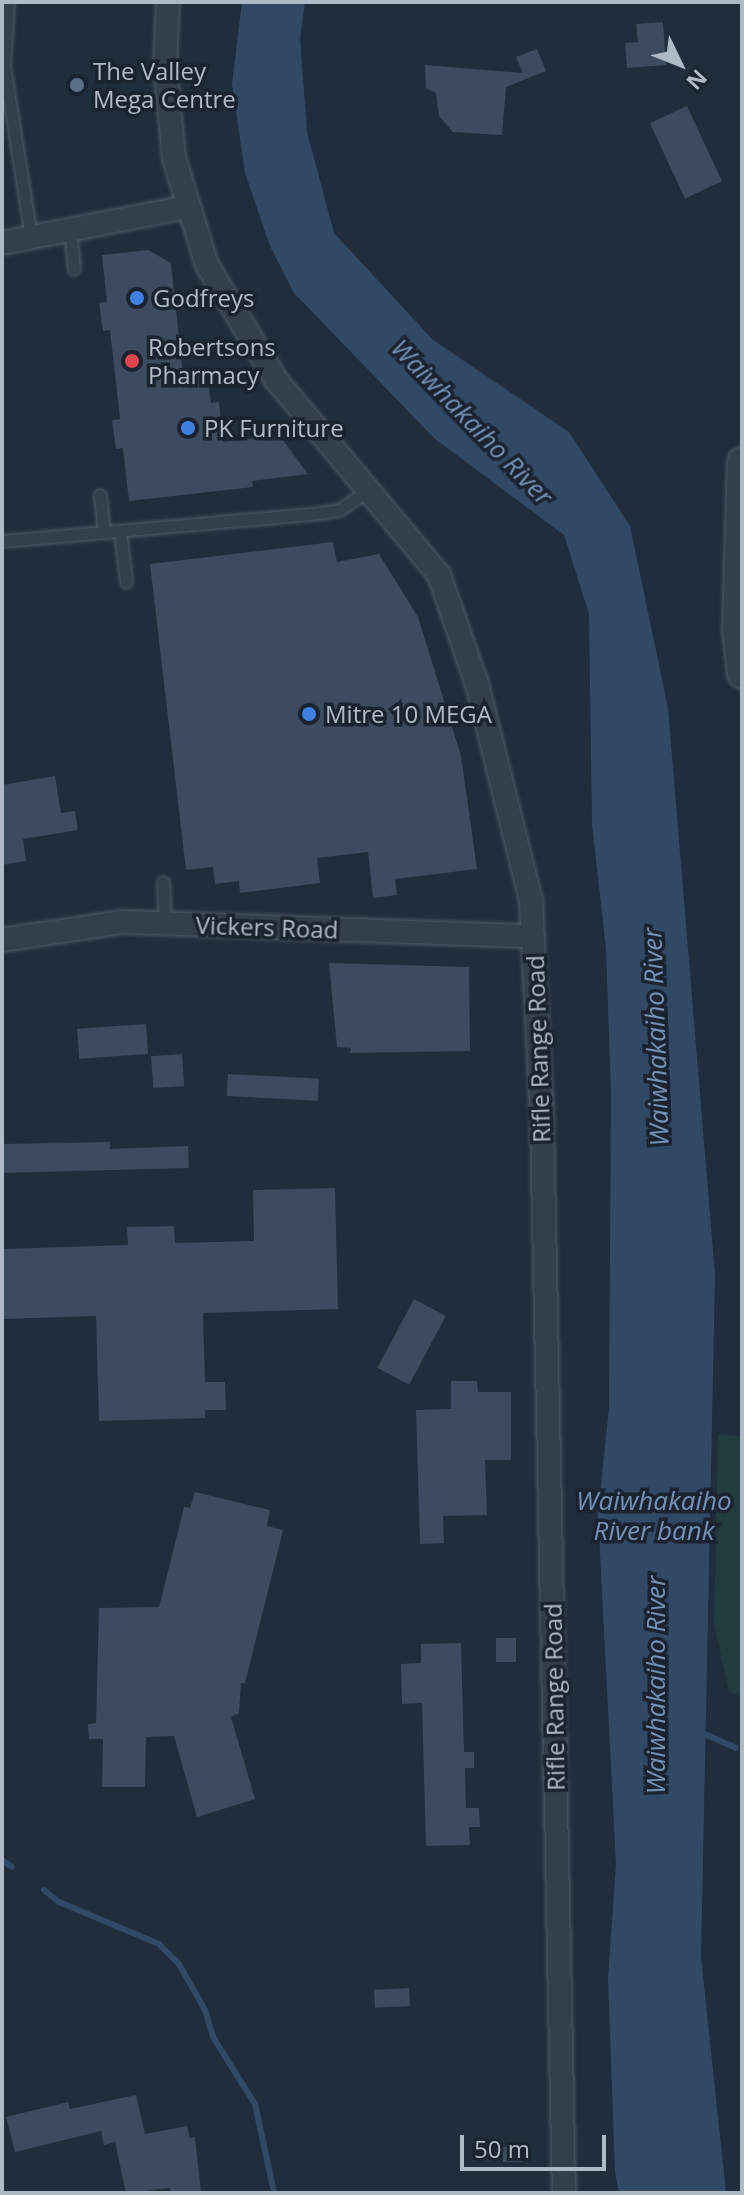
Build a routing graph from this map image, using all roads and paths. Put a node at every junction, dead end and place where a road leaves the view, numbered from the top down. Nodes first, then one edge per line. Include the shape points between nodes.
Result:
1 (8, 2) edge
2 (168, 2) edge
3 (3, 48) edge
4 (187, 207) junction
5 (70, 229) junction
6 (31, 236) junction
7 (2, 243) edge
8 (74, 269) dead end
9 (742, 462) edge
10 (370, 488) junction
11 (100, 495) dead end
12 (741, 514) edge
13 (120, 531) junction
14 (104, 532) junction
15 (2, 541) edge
16 (126, 582) dead end
17 (742, 674) edge
18 (163, 882) dead end
19 (165, 923) junction
20 (533, 936) junction
21 (2, 940) edge
22 (564, 2193) edge

1 - 3 lane
2 - 4 street, Rifle Range Road via 165,65 174,158
3 - 6 lane
4 - 5 street
4 - 10 street, Rifle Range Road via 207,265 252,347
5 - 6 street
5 - 8 lane
6 - 7 street
9 - 12 street
10 - 13 lane via 339,510
10 - 20 street, Rifle Range Road via 424,551 451,602 523,856
11 - 14 lane
12 - 17 street via 737,629
13 - 14 lane
13 - 16 lane
14 - 15 lane
18 - 19 lane
19 - 20 street, Vickers Road
19 - 21 street, Vickers Road via 58,928
20 - 22 street, Rifle Range Road via 542,1120

